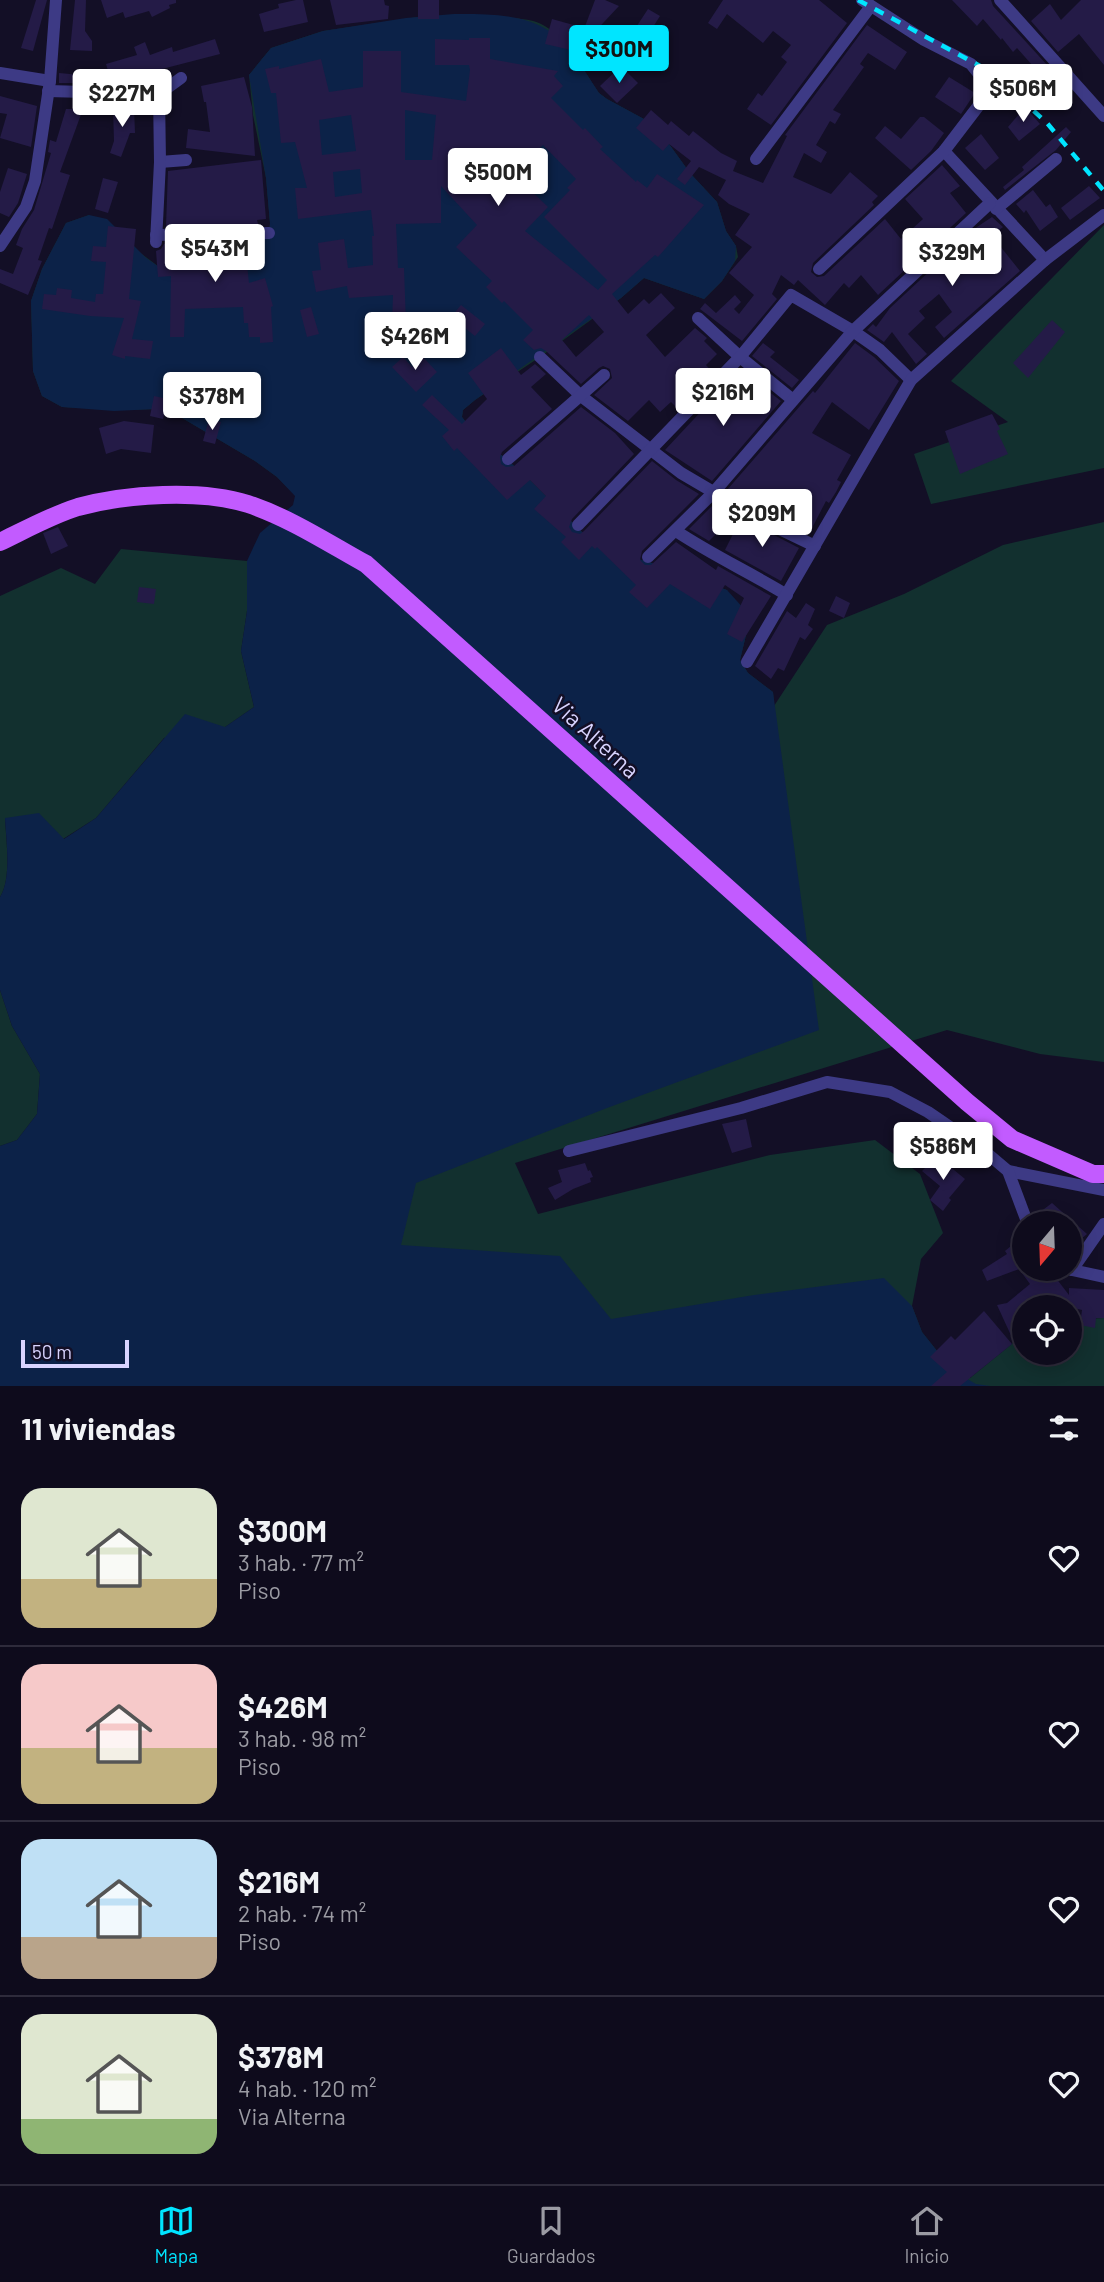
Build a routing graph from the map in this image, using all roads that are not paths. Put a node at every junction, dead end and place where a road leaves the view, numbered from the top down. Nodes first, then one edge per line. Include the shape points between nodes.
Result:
1 (56, 0) edge
2 (1000, 0) edge
3 (866, 3) edge
4 (0, 73) edge
5 (181, 78) dead end
6 (49, 86) junction
7 (159, 94) junction
8 (1104, 116) edge
9 (944, 151) junction
10 (756, 159) dead end
11 (1056, 159) dead end
12 (186, 160) dead end
13 (160, 162) junction
14 (993, 206) junction
15 (1104, 215) edge
16 (268, 233) dead end
17 (0, 246) edge
18 (1045, 261) junction
19 (819, 270) dead end
20 (698, 318) dead end
21 (853, 331) junction
22 (540, 357) dead end
23 (740, 357) junction
24 (604, 375) dead end
25 (911, 380) junction
26 (581, 396) junction
27 (793, 400) junction
28 (650, 448) junction
29 (508, 458) dead end
30 (714, 492) junction
31 (579, 524) dead end
32 (676, 531) junction
33 (0, 541) edge
34 (815, 546) junction
35 (648, 557) dead end
36 (787, 595) junction
37 (747, 662) dead end
38 (569, 1152) dead end
39 (1007, 1171) junction
40 (1099, 1174) edge
41 (1104, 1192) edge
42 (1025, 1211) edge
43 (1104, 1224) edge
44 (1082, 1254) edge
45 (1082, 1272) edge
46 (1104, 1277) edge

1 - 6 street
2 - 8 street
3 - 9 street via 971,64 986,83 986,96
3 - 10 street
4 - 6 street
5 - 7 street
6 - 7 street
6 - 17 street via 35,181 26,207
7 - 13 street
9 - 14 street
9 - 19 street
11 - 14 street
12 - 13 street
13 - 16 street via 156,239
14 - 18 street
14 - 21 street
15 - 18 street
18 - 25 street
20 - 23 street
21 - 23 street via 791,295
21 - 25 street
21 - 27 street
22 - 26 street
23 - 27 street
23 - 28 street
24 - 26 street
25 - 34 street
26 - 28 street
26 - 29 street
27 - 30 street
28 - 30 street
28 - 31 street
30 - 32 street
30 - 34 street
32 - 35 street
32 - 36 street
33 - 40 main road, Via Alterna via 77,508 142,495 210,497 246,504 292,522 366,565 1012,1139
34 - 36 street
36 - 37 street
38 - 39 street via 827,1083 890,1092 928,1112
39 - 41 street
39 - 42 street
40 - 41 street
43 - 44 street
45 - 46 street

